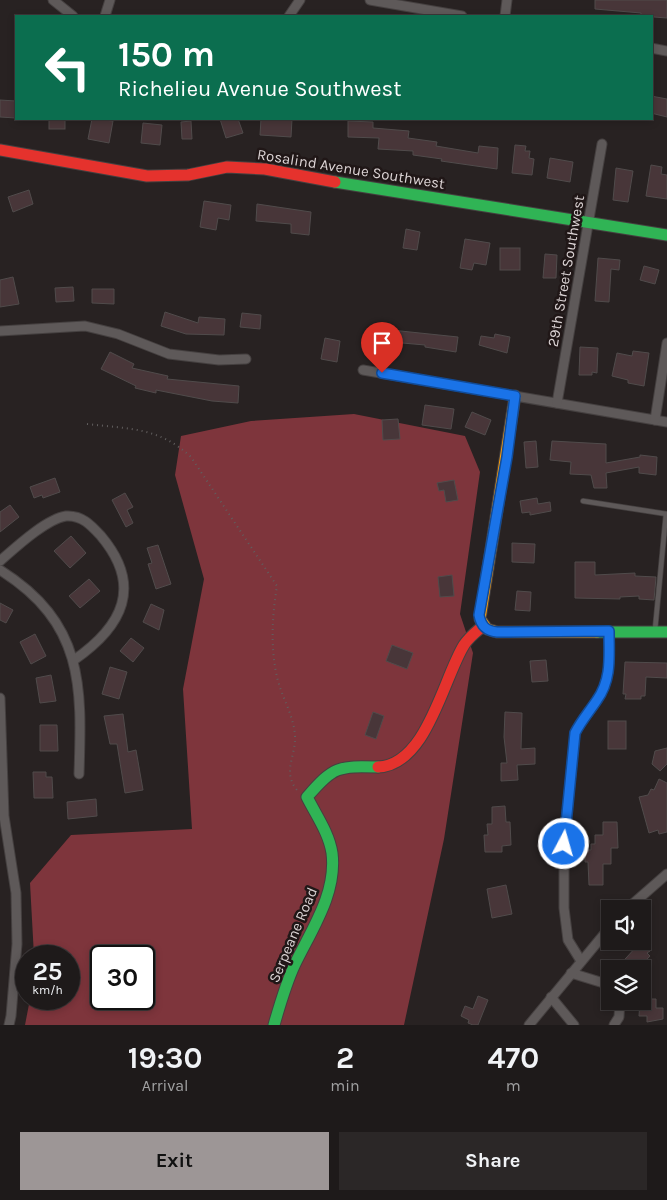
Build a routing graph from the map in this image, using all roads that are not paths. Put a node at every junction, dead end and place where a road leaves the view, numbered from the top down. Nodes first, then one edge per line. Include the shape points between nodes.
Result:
1 (54, 0) edge
2 (110, 0) edge
3 (300, 0) edge
4 (370, 0) edge
5 (507, 0) edge
6 (72, 15) edge
7 (105, 15) edge
8 (290, 15) edge
9 (456, 15) edge
10 (505, 15) edge
11 (653, 48) edge
12 (667, 51) edge
13 (602, 144) dead end
14 (0, 150) edge
15 (589, 221) junction
16 (667, 235) edge
17 (0, 331) edge
18 (667, 343) edge
19 (246, 359) dead end
20 (363, 370) dead end
21 (515, 396) junction
22 (557, 403) junction
23 (655, 420) junction
24 (667, 422) edge
25 (583, 501) dead end
26 (667, 514) edge
27 (0, 561) edge
28 (0, 570) edge
29 (483, 626) junction
30 (609, 631) junction
31 (654, 632) junction
32 (667, 632) edge
33 (74, 660) junction
34 (0, 698) edge
35 (79, 774) dead end
36 (667, 874) edge
37 (637, 900) edge
38 (601, 938) edge
39 (581, 961) junction
40 (571, 973) junction
41 (601, 981) edge
42 (551, 996) junction
43 (619, 1010) edge
44 (9, 1025) edge
45 (274, 1025) edge
46 (529, 1025) edge
47 (574, 1025) edge
48 (614, 1025) edge

1 - 6 street
2 - 7 street
3 - 8 street
4 - 9 street
5 - 10 street
11 - 12 street
13 - 15 street, 29th Street Southwest
14 - 15 street, Rosalind Avenue Southwest via 147,176 188,175 227,167 265,169
15 - 16 street, Rosalind Avenue Southwest
15 - 22 street, 29th Street Southwest
17 - 19 street via 85,326 118,334 168,354 219,360
18 - 23 street
20 - 21 street
21 - 22 street
21 - 29 street via 479,615
22 - 23 street
23 - 24 street
25 - 26 lane
26 - 31 lane
27 - 33 street via 48,525 66,516 81,518 88,523 114,552 124,580 122,604 98,641
28 - 33 street via 27,592 61,629
29 - 30 street via 491,632
29 - 45 street, Serpeane Road via 463,647 412,751 384,767 352,766 335,770 307,797 328,838 333,864 331,879 316,922 289,978
30 - 31 street
30 - 39 street via 608,678 604,690 575,733 564,844 565,929 572,950
31 - 32 street
33 - 35 street via 80,710
34 - 44 street via 4,816 16,894 17,944
36 - 37 street
38 - 39 street
39 - 40 street
40 - 41 street
40 - 42 street
42 - 46 street
42 - 47 street
43 - 48 street

